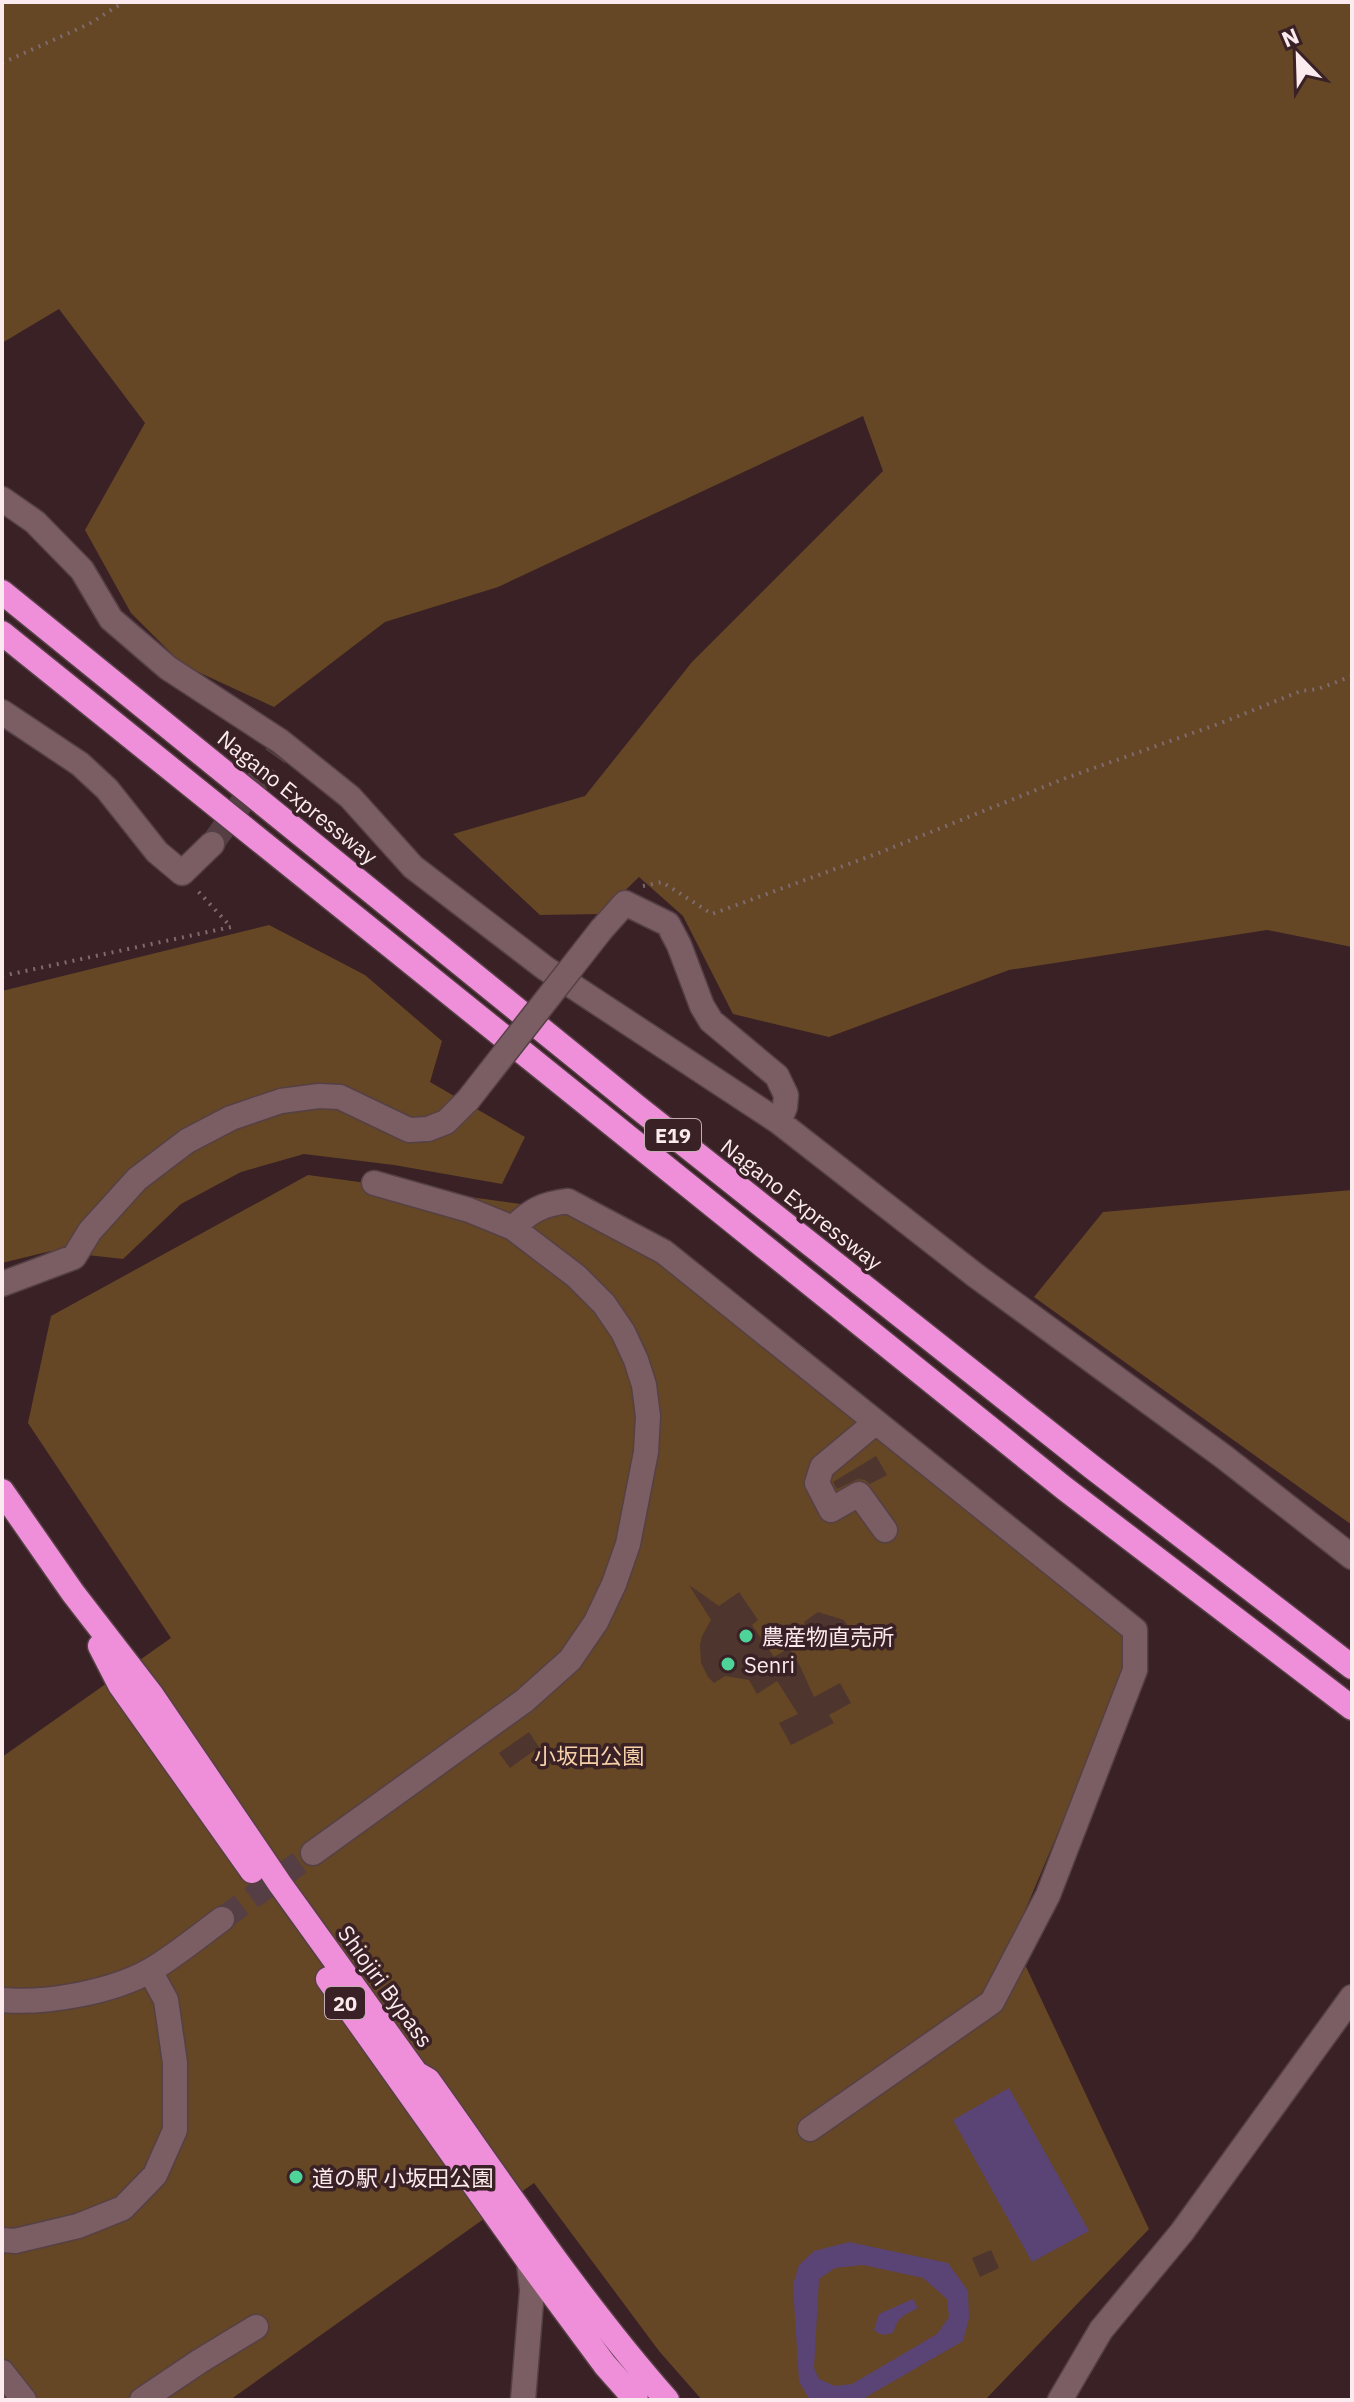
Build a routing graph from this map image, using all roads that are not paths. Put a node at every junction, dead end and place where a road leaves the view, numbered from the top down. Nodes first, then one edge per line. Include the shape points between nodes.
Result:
1 (2, 499) edge
2 (2, 592) edge
3 (2, 633) edge
4 (2, 712) edge
5 (212, 844) tunnel mouth
6 (779, 1122) junction
7 (374, 1183) dead end
8 (513, 1228) junction
9 (2, 1284) edge
10 (876, 1422) junction
11 (2, 1491) edge
12 (885, 1530) dead end
13 (1352, 1557) edge
14 (73, 1593) junction
15 (1352, 1667) edge
16 (1352, 1708) edge
17 (313, 1853) tunnel mouth
18 (222, 1919) tunnel mouth
19 (150, 1971) junction
20 (1352, 1997) edge
21 (2, 2000) edge
22 (810, 2129) dead end
23 (2, 2240) edge
24 (529, 2262) junction
25 (256, 2327) dead end
26 (2, 2372) edge
27 (24, 2400) edge
28 (142, 2400) edge
29 (523, 2400) edge
30 (636, 2400) edge
31 (667, 2400) edge
32 (1060, 2400) edge

1 - 6 street via 35,522 82,570 111,619 168,668 350,797 413,867 556,976
2 - 15 highway, Nagano Expressway / E19 via 636,1106
3 - 16 highway, E19 via 1064,1488
4 - 5 street via 89,772 157,852 182,873
6 - 9 street, bridge via 786,1095 777,1076 711,1021 668,924 625,903 446,1122 409,1130 340,1097 319,1096 281,1101 231,1118 187,1141 137,1179 74,1257
6 - 13 street
7 - 8 street
8 - 10 street via 528,1213 568,1201 664,1252
8 - 17 street via 604,1304 636,1360 648,1416 628,1544 596,1622 570,1660 524,1701
10 - 12 street via 822,1467 817,1483 831,1510 859,1494
10 - 22 street via 1135,1630 1135,1670 1048,1895 992,2002
11 - 14 highway, Shiojiri Bypass / 20
14 - 24 highway, Shiojiri Bypass / 20 via 120,1685
14 - 31 highway, Shiojiri Bypass / 20 via 151,1694 416,2073 428,2080 575,2285
18 - 19 street
19 - 21 street via 73,1997
19 - 23 street via 166,2000 175,2063 175,2130 155,2175 123,2208 78,2226
20 - 32 street via 1182,2232 1101,2330
24 - 29 street via 532,2290
24 - 30 highway, Shiojiri Bypass / 20
25 - 28 street
26 - 27 street

